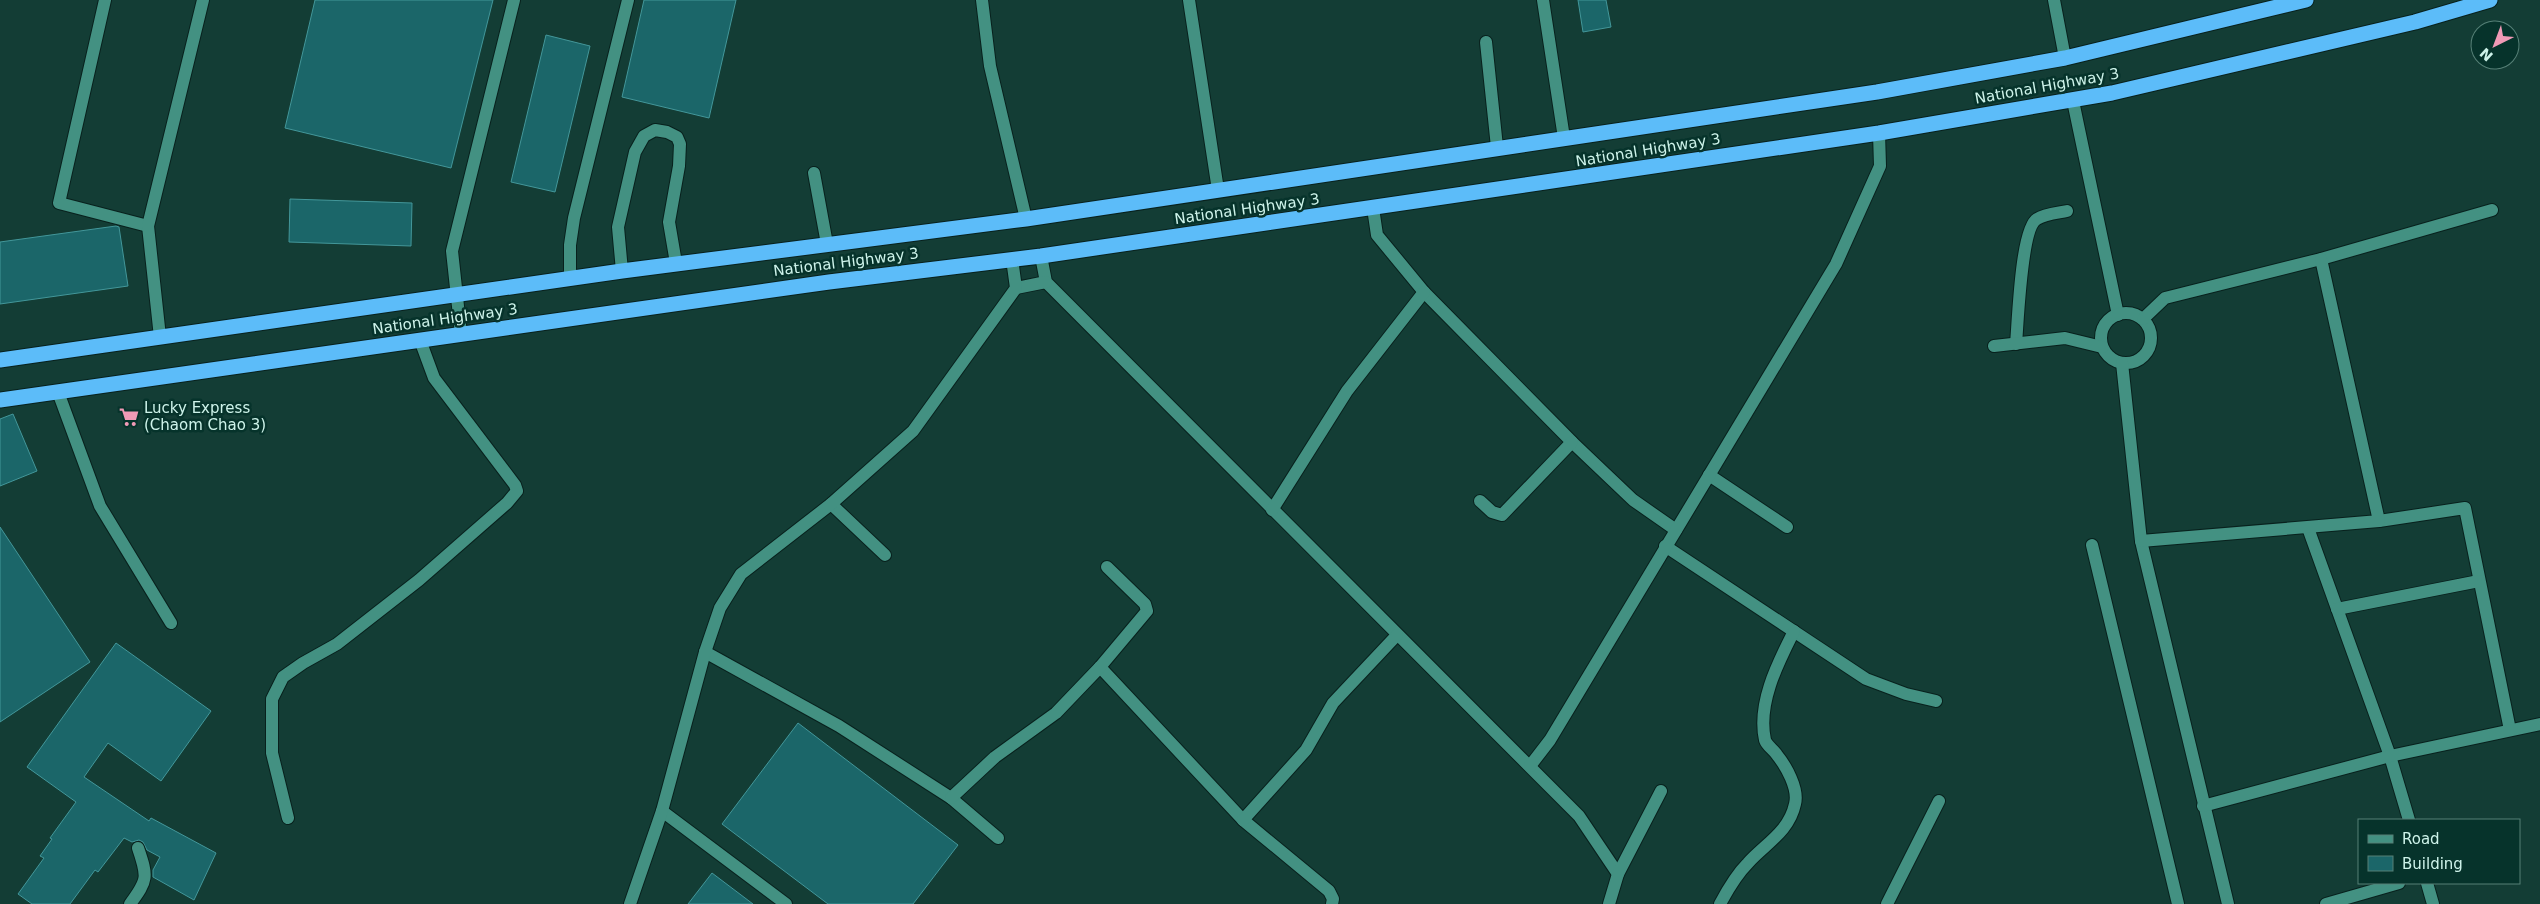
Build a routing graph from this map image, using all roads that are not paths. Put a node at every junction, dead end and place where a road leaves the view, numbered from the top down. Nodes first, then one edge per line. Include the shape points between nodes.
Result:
1 (105, 0) edge
2 (203, 0) edge
3 (514, 0) edge
4 (628, 0) edge
5 (982, 0) edge
6 (1189, 0) edge
7 (1543, 0) edge
8 (2054, 0) edge
9 (2306, 0) edge
10 (2490, 0) edge
11 (1486, 42) dead end
12 (2065, 58) junction
13 (2073, 101) junction
14 (1879, 133) junction
15 (1564, 138) junction
16 (1497, 147) junction
17 (814, 174) dead end
18 (1218, 190) junction
19 (1373, 208) junction
20 (2492, 210) dead end
21 (2067, 211) dead end
22 (1026, 219) junction
23 (148, 226) junction
24 (827, 244) junction
25 (1041, 256) junction
26 (1012, 259) junction
27 (2320, 259) junction
28 (676, 263) junction
29 (622, 271) junction
30 (570, 278) junction
31 (1046, 282) junction
32 (1016, 288) junction
33 (1424, 292) junction
34 (456, 294) junction
35 (2118, 315) junction
36 (2143, 319) junction
37 (461, 334) junction
38 (160, 337) junction
39 (420, 340) junction
40 (2016, 344) junction
41 (1994, 346) dead end
42 (2102, 347) junction
43 (0, 360) edge
44 (2122, 363) junction
45 (58, 392) junction
46 (0, 400) edge
47 (1572, 442) junction
48 (1709, 475) junction
49 (1480, 501) dead end
50 (831, 504) junction
51 (1272, 510) junction
52 (2379, 521) junction
53 (1787, 527) dead end
54 (2308, 528) junction
55 (1676, 530) junction
56 (2141, 541) junction
57 (2092, 545) dead end
58 (1665, 546) junction
59 (885, 555) dead end
60 (1108, 567) dead end
61 (2480, 580) junction
62 (2337, 609) junction
63 (171, 623) dead end
64 (1794, 631) junction
65 (1397, 635) junction
66 (705, 652) junction
67 (1100, 667) junction
68 (1936, 701) dead end
69 (2540, 724) edge
70 (2510, 730) junction
71 (2390, 756) junction
72 (1530, 766) junction
73 (1661, 791) dead end
74 (951, 798) junction
75 (1939, 801) dead end
76 (2203, 806) junction
77 (662, 811) junction
78 (288, 818) dead end
79 (2409, 819) edge
80 (1243, 820) junction
81 (998, 838) dead end
82 (138, 848) dead end
83 (1618, 874) junction
84 (2395, 884) edge
85 (2427, 884) edge
86 (130, 904) edge
87 (630, 904) edge
88 (786, 904) edge
89 (1332, 904) edge
90 (1608, 904) edge
91 (1720, 904) edge
92 (1887, 904) edge
93 (2178, 904) edge
94 (2228, 904) edge
95 (2326, 904) edge
96 (2433, 904) edge

1 - 23 street via 60,203
2 - 23 street
3 - 34 street via 452,251
4 - 30 street via 574,218
5 - 22 street via 990,66
6 - 18 street
7 - 15 street
8 - 12 street
9 - 12 highway, National Highway 3
10 - 13 highway, National Highway 3 via 2415,22
11 - 16 street
12 - 15 highway, National Highway 3 via 1877,92
13 - 14 highway, National Highway 3
13 - 35 street
14 - 19 highway, National Highway 3
14 - 48 street via 1880,166 1836,264
15 - 16 highway, National Highway 3
16 - 18 highway, National Highway 3
17 - 24 street
18 - 22 highway, National Highway 3
19 - 25 highway, National Highway 3
19 - 33 street via 1377,235
20 - 27 street
21 - 40 street via 2037,219 2030,226 2024,254
22 - 24 highway, National Highway 3
23 - 38 street
24 - 28 highway, National Highway 3
25 - 26 highway, National Highway 3
25 - 31 street
26 - 32 street
26 - 37 highway, National Highway 3
27 - 36 street via 2165,298
27 - 52 street
28 - 29 highway, National Highway 3
28 - 29 street via 669,222 680,144 667,132 655,130 644,136 636,152 624,199 618,227
29 - 30 highway, National Highway 3
30 - 34 highway, National Highway 3
31 - 32 street
31 - 51 street
32 - 50 street via 913,431
33 - 47 street
33 - 51 street via 1347,391
34 - 37 street
34 - 38 highway, National Highway 3
35 - 36 street via 2131,314
35 - 42 street via 2107,322 2101,334
36 - 44 street via 2150,330 2151,343 2146,355 2135,362
37 - 39 highway, National Highway 3
38 - 43 highway, National Highway 3
39 - 45 highway, National Highway 3
39 - 78 street via 434,378 517,491 412,586 337,644 283,677 272,699 272,753
40 - 41 street
40 - 42 street via 2065,338
42 - 44 street via 2110,358
44 - 56 street
45 - 46 highway, National Highway 3
45 - 63 street via 100,506
47 - 49 street via 1502,515 1492,512
47 - 55 street via 1633,500
48 - 53 street
48 - 55 street
50 - 59 street
50 - 66 street via 741,574 720,608
51 - 65 street
52 - 54 street
52 - 61 street via 2465,508
54 - 56 street
54 - 62 street
55 - 58 street
56 - 76 street
57 - 93 street
58 - 64 street
58 - 72 street via 1550,740
60 - 67 street via 1146,604 1147,612
61 - 62 street
61 - 70 street
62 - 71 street
64 - 68 street via 1866,679
64 - 91 street via 1774,670 1763,717 1766,743 1792,780 1796,803 1785,827 1748,862
65 - 72 street
65 - 80 street via 1333,703 1306,750
66 - 74 street via 839,726
66 - 77 street
67 - 74 street via 1056,713 995,757
67 - 80 street
69 - 70 street
70 - 71 street
71 - 76 street
71 - 79 street
72 - 83 street via 1579,816
73 - 83 street
74 - 81 street
75 - 92 street
76 - 94 street
77 - 87 street
77 - 88 street
80 - 89 street via 1328,892 1334,899
82 - 86 street via 146,872 145,880
83 - 90 street
84 - 95 street
85 - 96 street

